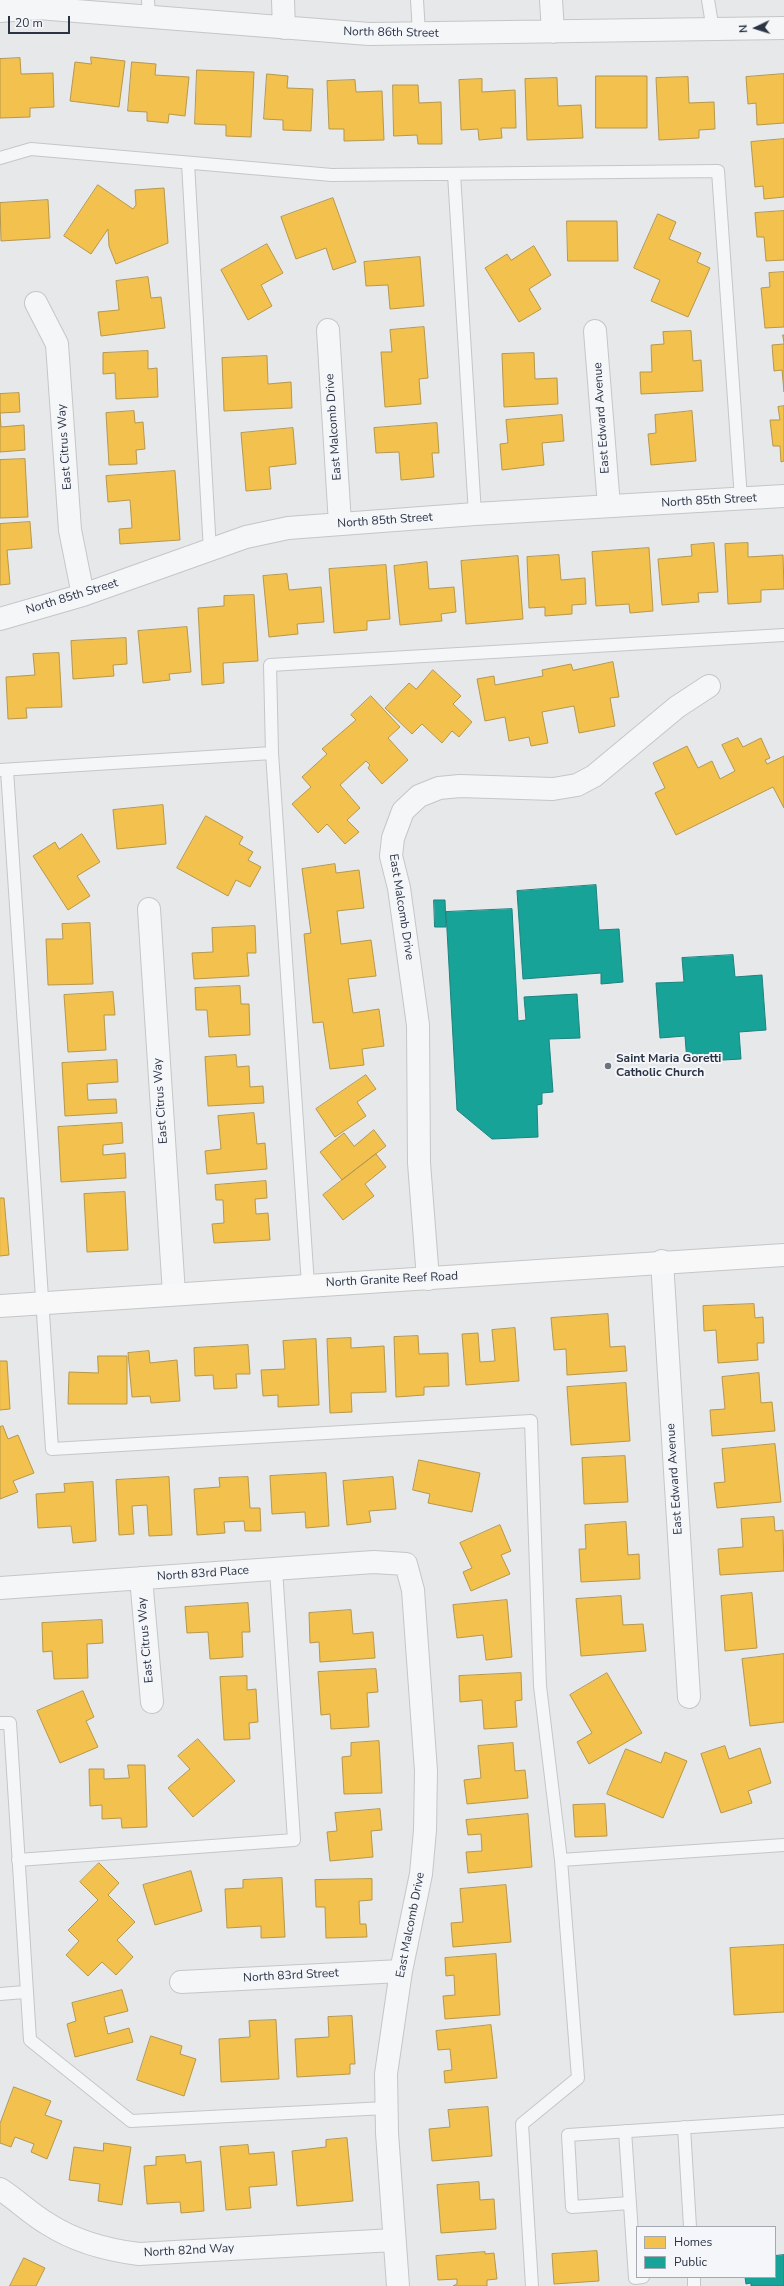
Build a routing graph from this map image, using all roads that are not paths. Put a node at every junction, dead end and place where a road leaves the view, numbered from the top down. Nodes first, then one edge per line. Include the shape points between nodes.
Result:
1 (283, 0) edge
2 (417, 0) edge
3 (551, 0) edge
4 (708, 0) edge
5 (11, 7) edge
6 (149, 9) edge
7 (284, 28) junction
8 (784, 28) edge
9 (713, 30) junction
10 (553, 32) junction
11 (419, 33) junction
12 (0, 158) edge
13 (188, 163) junction
14 (454, 174) junction
15 (36, 303) dead end
16 (328, 330) dead end
17 (596, 331) dead end
18 (784, 496) edge
19 (741, 499) junction
20 (609, 506) junction
21 (475, 514) junction
22 (340, 524) junction
23 (210, 551) junction
24 (83, 595) junction
25 (0, 618) edge
26 (784, 635) edge
27 (709, 686) dead end
28 (272, 753) junction
29 (3, 770) edge
30 (149, 909) dead end
31 (784, 1255) edge
32 (662, 1261) junction
33 (428, 1279) junction
34 (308, 1285) junction
35 (174, 1294) junction
36 (41, 1303) junction
37 (0, 1306) edge
38 (406, 1564) joint
39 (276, 1569) junction
40 (141, 1578) junction
41 (0, 1588) edge
42 (689, 1697) dead end
43 (152, 1702) dead end
44 (0, 1723) edge
45 (784, 1845) edge
46 (18, 1860) junction
47 (562, 1860) junction
48 (401, 1970) junction
49 (181, 1982) dead end
50 (25, 1992) junction
51 (0, 1994) edge
52 (386, 2108) junction
53 (784, 2121) edge
54 (684, 2127) junction
55 (625, 2132) junction
56 (0, 2189) edge
57 (630, 2203) junction
58 (690, 2226) edge
59 (394, 2240) junction
60 (636, 2278) edge
61 (398, 2286) edge
62 (532, 2286) edge

1 - 7 street
2 - 11 lane
3 - 10 street
4 - 9 lane
5 - 6 street, North 86th Street via 99,12
6 - 7 street, North 86th Street
7 - 11 street, North 86th Street via 369,34
8 - 9 street, North 86th Street
9 - 10 street, North 86th Street
10 - 11 street, North 86th Street
12 - 13 lane via 31,149
13 - 14 lane via 332,175
13 - 23 lane
14 - 19 lane via 718,171
14 - 21 lane
15 - 24 street, East Citrus Way via 57,344 70,530
16 - 22 street, East Malcomb Drive
17 - 20 street, East Edward Avenue
18 - 19 street, North 85th Street
19 - 20 street, North 85th Street
20 - 21 street, North 85th Street
21 - 22 street, North 85th Street
22 - 23 street, North 85th Street via 281,530 246,537
23 - 24 street, North 85th Street
24 - 25 street, North 85th Street
26 - 28 lane via 270,665
27 - 33 street, East Malcomb Drive via 677,708 594,776 577,785 553,789 460,786 439,788 419,796 403,811 393,838 391,856 399,888 418,1025 419,1163
28 - 29 lane
28 - 34 lane
29 - 36 lane
30 - 35 street, East Citrus Way
31 - 32 street, North Granite Reef Road
32 - 33 street, North Granite Reef Road
32 - 42 street, East Edward Avenue
33 - 34 street, North Granite Reef Road
34 - 35 street, North Granite Reef Road
35 - 36 street, North Granite Reef Road
36 - 37 street, North Granite Reef Road
36 - 47 lane via 52,1449 531,1421 540,1686
38 - 39 street, North 83rd Place via 374,1562
38 - 48 street, East Malcomb Drive via 413,1590 426,1771 421,1874
39 - 40 street, North 83rd Place
39 - 46 lane via 294,1840
40 - 41 street, North 83rd Place
40 - 43 street, East Citrus Way
44 - 46 lane via 10,1723
45 - 47 lane
46 - 50 lane
47 - 62 lane via 578,2078 522,2124
48 - 49 street, North 83rd Street
48 - 52 street, East Malcomb Drive via 386,2074
50 - 51 lane
50 - 52 lane via 30,2040 131,2121
52 - 59 street, East Malcomb Drive
53 - 54 lane
54 - 55 lane
54 - 58 lane
55 - 57 lane
55 - 57 lane via 568,2136 572,2207
56 - 59 street, North 82nd Way via 48,2224 78,2240 109,2251 139,2254
57 - 60 lane
59 - 61 street, East Malcomb Drive

